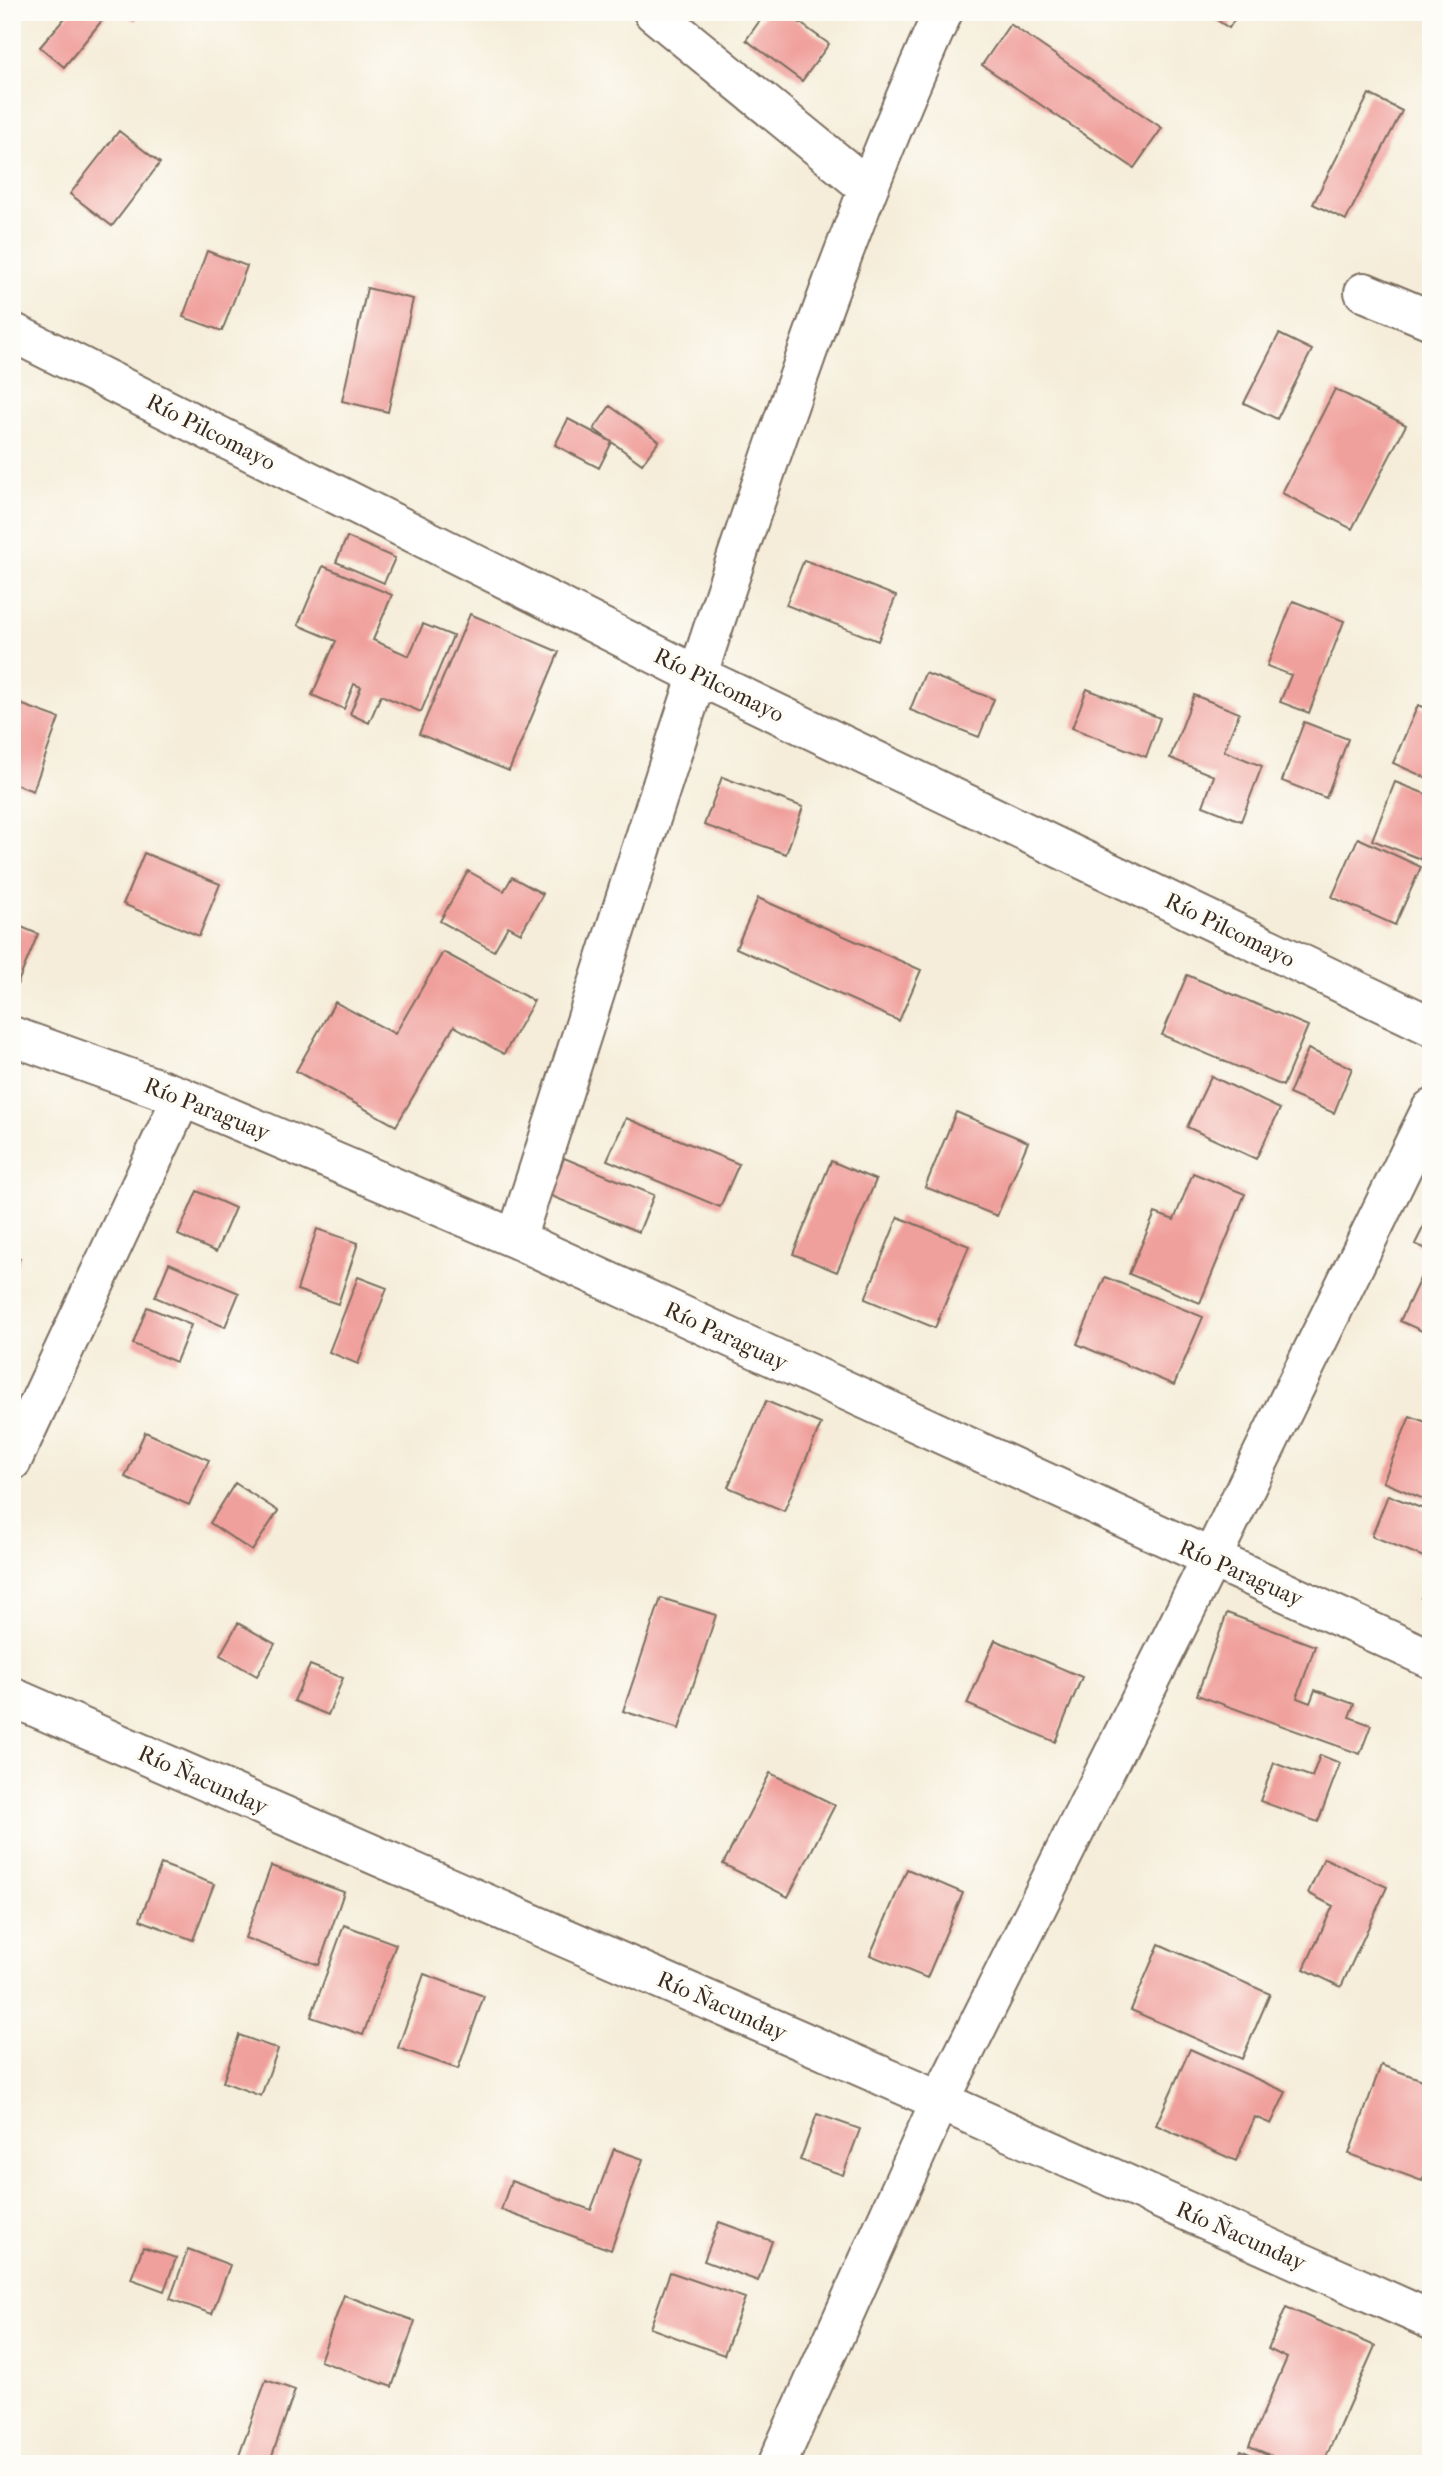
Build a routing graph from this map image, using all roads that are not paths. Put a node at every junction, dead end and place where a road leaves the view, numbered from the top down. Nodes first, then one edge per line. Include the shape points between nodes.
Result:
1 (653, 12) edge
2 (943, 12) edge
3 (867, 187) junction
4 (1364, 292) dead end
5 (1431, 320) edge
6 (12, 332) edge
7 (697, 675) junction
8 (1431, 1026) edge
9 (12, 1036) edge
10 (182, 1097) junction
11 (1431, 1109) edge
12 (516, 1239) junction
13 (12, 1461) edge
14 (1211, 1559) junction
15 (1431, 1659) edge
16 (12, 1697) edge
17 (940, 2101) junction
18 (1431, 2320) edge
19 (777, 2464) edge

1 - 3 street
2 - 3 street
3 - 7 street
4 - 5 street
6 - 7 street, Río Pilcomayo
7 - 8 street, Río Pilcomayo
7 - 12 street
9 - 10 street, Río Paraguay
10 - 12 street, Río Paraguay
10 - 13 street
11 - 14 street
12 - 14 street, Río Paraguay
14 - 15 street, Río Paraguay
14 - 17 street
16 - 17 street, Río Ñacunday
17 - 18 street, Río Ñacunday
17 - 19 street

